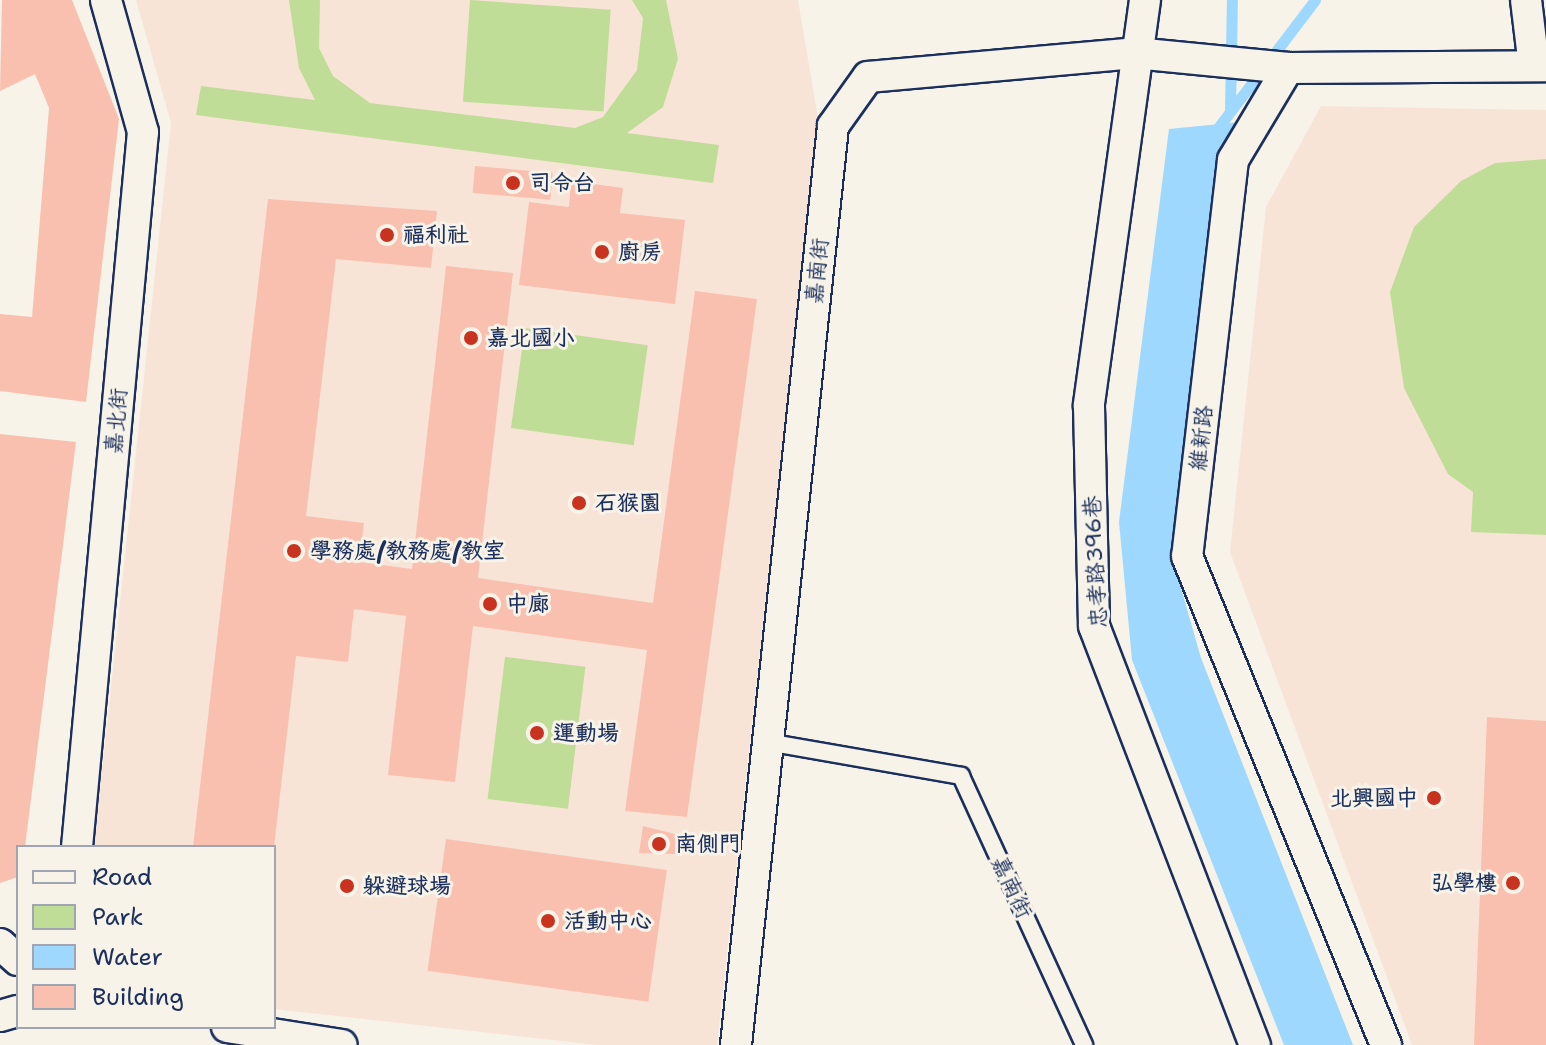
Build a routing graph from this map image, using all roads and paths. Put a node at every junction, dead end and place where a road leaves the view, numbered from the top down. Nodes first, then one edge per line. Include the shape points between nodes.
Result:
1 (106, 0) edge
2 (1145, 0) edge
3 (1526, 0) edge
4 (1135, 53) junction
5 (1540, 66) edge
6 (1288, 68) junction
7 (767, 742) junction
8 (77, 845) edge
9 (0, 944) edge
10 (16, 958) edge
11 (240, 1029) edge
12 (342, 1045) edge
13 (736, 1045) edge
14 (1084, 1045) edge
15 (1255, 1045) edge
16 (1386, 1045) edge

1 - 8 street, 嘉北街 via 143,132
2 - 4 street, 忠孝路396巷
3 - 5 street
4 - 6 street, 嘉南街
4 - 7 street, 嘉南街 via 868,77 833,126
4 - 15 street, 忠孝路396巷 via 1089,406 1094,626
5 - 6 street
6 - 16 street, 維新路 via 1233,160 1187,556
7 - 13 street, 嘉南街
7 - 14 lane, 嘉南街 via 961,776
9 - 10 street
11 - 12 street

